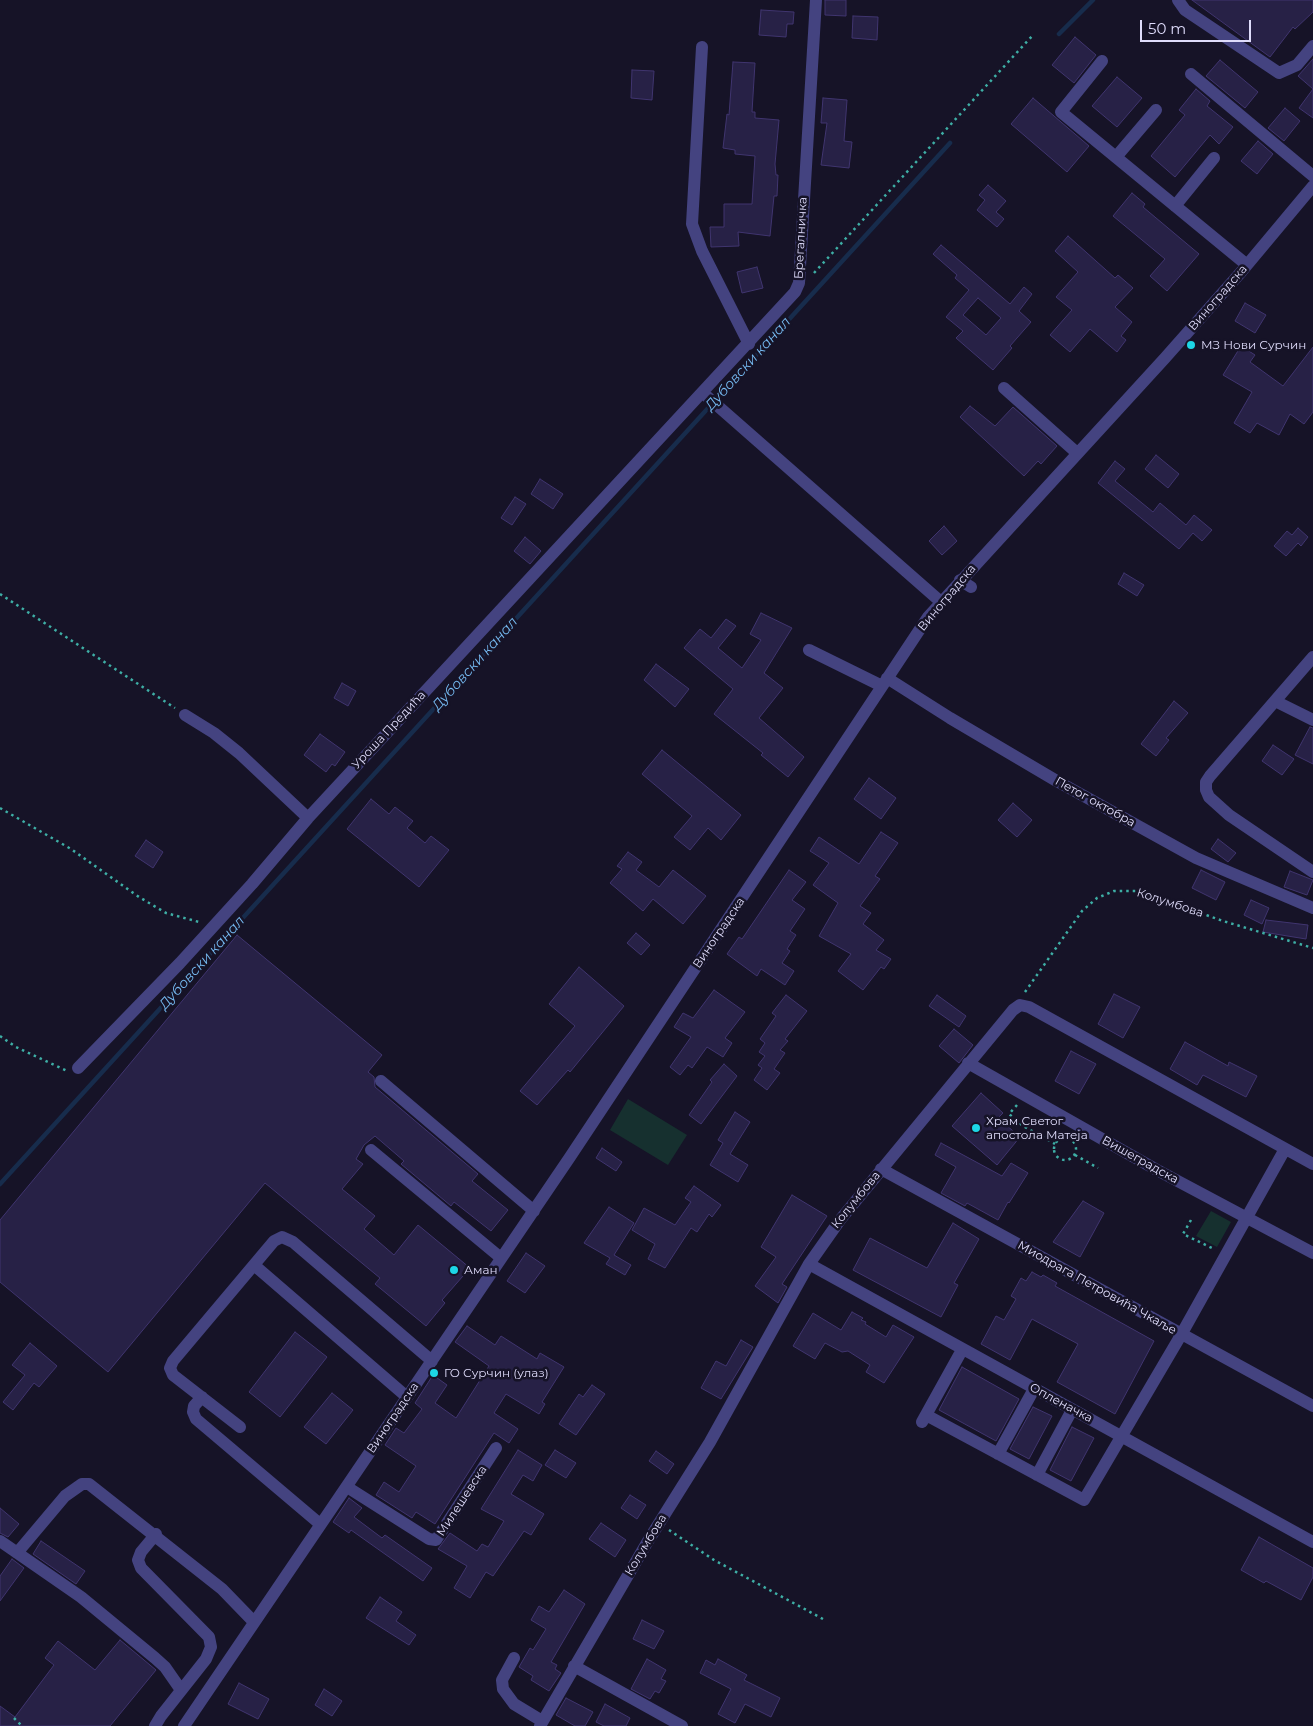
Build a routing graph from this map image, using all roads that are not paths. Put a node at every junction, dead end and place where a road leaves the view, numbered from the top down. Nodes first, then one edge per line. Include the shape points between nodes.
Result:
1 (816, 0) edge
2 (1178, 0) edge
3 (1313, 46) edge
4 (702, 47) dead end
5 (1102, 61) dead end
6 (1191, 74) dead end
7 (1156, 110) dead end
8 (1116, 157) junction
9 (1214, 158) dead end
10 (1313, 185) edge
11 (1146, 192) dead end
12 (1175, 206) junction
13 (1245, 268) junction
14 (749, 344) junction
15 (1004, 388) dead end
16 (706, 395) junction
17 (1077, 453) junction
18 (941, 602) junction
19 (809, 650) dead end
20 (1313, 657) edge
21 (884, 682) junction
22 (1275, 701) junction
23 (185, 715) road end
24 (1313, 720) edge
25 (308, 818) junction
26 (1313, 872) edge
27 (1313, 908) edge
28 (968, 1063) junction
29 (78, 1068) road end
30 (381, 1081) dead end
31 (1285, 1149) junction
32 (371, 1150) dead end
33 (1313, 1164) edge
34 (881, 1169) junction
35 (534, 1211) junction
36 (1247, 1218) junction
37 (1313, 1253) edge
38 (501, 1258) junction
39 (809, 1264) junction
40 (254, 1265) junction
41 (1181, 1336) junction
42 (962, 1350) junction
43 (432, 1361) junction
44 (1034, 1389) junction
45 (202, 1397) junction
46 (408, 1397) junction
47 (1313, 1406) edge
48 (1072, 1410) junction
49 (240, 1427) dead end
50 (1122, 1436) junction
51 (496, 1448) dead end
52 (998, 1454) junction
53 (1037, 1475) junction
54 (346, 1487) junction
55 (320, 1524) junction
56 (156, 1534) junction
57 (0, 1541) edge
58 (1313, 1542) edge
59 (17, 1553) junction
60 (253, 1621) junction
61 (514, 1658) dead end
62 (574, 1666) junction
63 (181, 1690) junction
64 (541, 1724) edge
65 (155, 1726) edge
66 (184, 1726) edge
67 (682, 1726) edge

1 - 14 street, Брегалничка via 798,287
2 - 3 street via 1186,10 1279,73 1297,65
4 - 14 street via 692,224 702,251
5 - 8 street via 1061,112
6 - 10 street
7 - 8 street
8 - 12 street
9 - 12 street
10 - 13 street, Виноградска
11 - 13 street
12 - 13 street
13 - 17 street, Виноградска
14 - 16 street, Брегалничка
15 - 17 street
16 - 18 street
16 - 25 street, Уроша Предића via 485,625
17 - 18 street, Виноградска via 965,584
18 - 21 street, Виноградска
19 - 21 street, Петог октобра
20 - 22 street
21 - 27 street, Петог октобра via 1196,858
21 - 35 street, Виноградска
22 - 24 street
22 - 26 street via 1210,776 1206,790 1209,797 1229,815
23 - 25 street via 238,753
25 - 29 street, Уроша Предића via 215,924
28 - 31 street, Колумбова via 1009,1014 1020,1005 1029,1007
28 - 34 street, Колумбова
28 - 36 street, Вишеградска
30 - 35 street
31 - 33 street
31 - 36 street
32 - 38 street
34 - 39 street, Колумбова via 824,1240
34 - 41 street, Миодрага Петровића Чкаље
35 - 38 street, Виноградска
36 - 37 street, Вишеградска
36 - 41 street
38 - 43 street, Виноградска
39 - 42 street, Опленачка
39 - 62 street, Колумбова via 710,1442
40 - 43 street via 274,1241 282,1237 293,1242
40 - 45 street via 170,1368 173,1375
40 - 46 street
41 - 47 street, Миодрага Петровића Чкаље
41 - 50 street
42 - 44 street, Опленачка
42 - 52 street via 924,1419
43 - 46 street, Виноградска
44 - 48 street, Опленачка
44 - 52 street
45 - 49 street
45 - 55 street via 194,1406 196,1418
46 - 54 street, Виноградска
48 - 50 street, Опленачка
48 - 53 street
50 - 53 street via 1084,1500
50 - 58 street, Опленачка
51 - 54 street, Милешевска via 436,1540 429,1540
52 - 53 street
54 - 55 street, Виноградска
55 - 60 street, Виноградска
56 - 59 street via 95,1487 82,1484 65,1496
56 - 60 street via 222,1589
56 - 63 street via 141,1552 138,1560 141,1568 209,1637 211,1647 206,1659
57 - 59 street
59 - 63 street via 81,1597 155,1658
60 - 66 street, Виноградска
61 - 64 street via 502,1680 503,1689 514,1704
62 - 64 street, Колумбова
62 - 67 street
63 - 65 street

